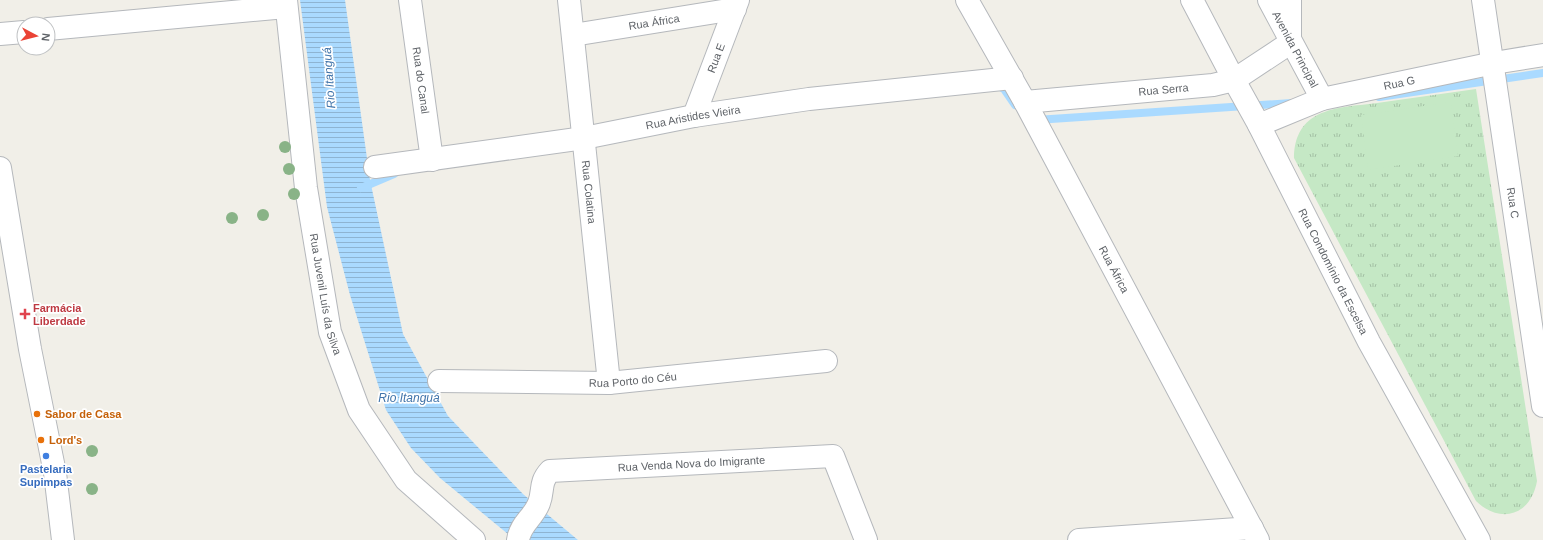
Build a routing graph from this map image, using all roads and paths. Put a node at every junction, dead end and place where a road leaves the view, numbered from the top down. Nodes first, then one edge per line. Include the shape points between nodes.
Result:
1 (410, 0) edge
2 (569, 0) edge
3 (967, 0) edge
4 (1192, 0) edge
5 (1269, 0) edge
6 (1290, 0) edge
7 (1483, 0) edge
8 (286, 4) edge
9 (736, 5) edge
10 (56, 28) edge
11 (16, 33) edge
12 (0, 34) edge
13 (572, 35) junction
14 (1290, 42) junction
15 (1543, 55) edge
16 (1494, 63) junction
17 (1012, 78) junction
18 (1234, 80) junction
19 (1322, 100) junction
20 (1025, 102) junction
21 (694, 116) junction
22 (1259, 125) junction
23 (584, 138) junction
24 (432, 160) junction
25 (375, 166) dead end
26 (0, 168) edge
27 (826, 361) dead end
28 (439, 381) dead end
29 (609, 383) junction
30 (1543, 406) edge
31 (1255, 534) edge
32 (519, 536) edge
33 (63, 540) edge
34 (474, 540) edge
35 (866, 540) edge
36 (1079, 540) edge
37 (1479, 540) edge

1 - 24 street, Rua do Canal
2 - 13 street, Rua Colatina
3 - 17 street, Rua África
4 - 18 street, Rua Condomínio da Escelsa
5 - 14 street, Avenida Principal
6 - 14 street
7 - 16 street, Rua C
8 - 10 street
8 - 34 street, Rua Juvenil Luís da Silva via 306,188 330,332 359,410 406,480
9 - 13 street, Rua África
9 - 21 street, Rua E
11 - 12 street
13 - 23 street, Rua Colatina
14 - 18 street, Rua Serra
14 - 19 street, Avenida Principal
15 - 16 street, Rua G
16 - 19 street, Rua G
16 - 30 street, Rua C
17 - 20 street, Rua África
17 - 21 street, Rua Aristides Vieira via 809,99
18 - 20 street, Rua Serra via 1213,85
18 - 22 street, Rua Condomínio da Escelsa
19 - 22 street, Rua G
20 - 31 street, Rua África
21 - 23 street, Rua Aristides Vieira
22 - 37 street, Rua Condomínio da Escelsa via 1369,342
23 - 24 street, Rua Aristides Vieira
23 - 29 street, Rua Colatina
24 - 25 street, Rua Aristides Vieira
26 - 33 street via 30,349 55,473
27 - 29 street, Rua Porto do Céu
28 - 29 street, Rua Porto do Céu
31 - 36 street
32 - 35 street, Rua Venda Nova do Imigrante via 539,503 542,483 550,471 833,456

